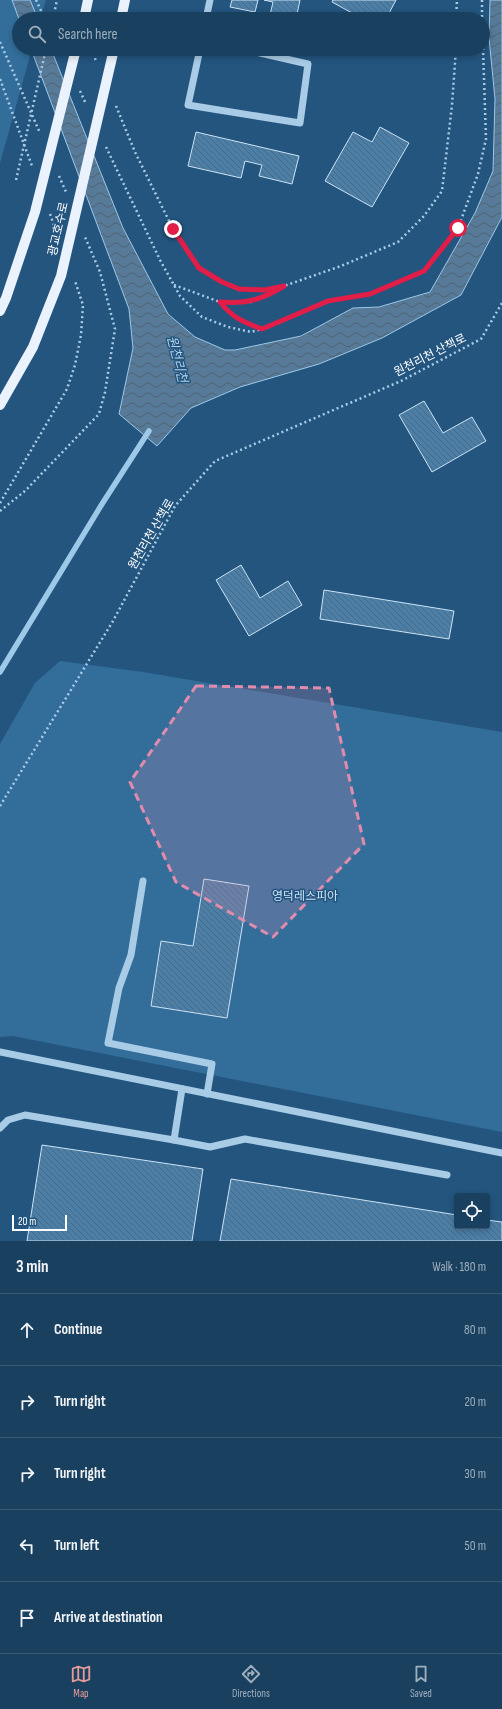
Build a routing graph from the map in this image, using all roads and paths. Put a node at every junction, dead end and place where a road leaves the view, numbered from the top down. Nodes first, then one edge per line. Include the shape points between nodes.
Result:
1 (36, 0) edge
2 (57, 0) edge
3 (88, 0) edge
4 (210, 0) edge
5 (457, 0) edge
6 (482, 0) edge
7 (42, 12) edge
8 (54, 12) edge
9 (85, 12) edge
10 (207, 12) edge
11 (456, 12) edge
12 (482, 12) edge
13 (44, 56) edge
14 (74, 56) edge
15 (94, 56) edge
16 (112, 56) edge
17 (198, 56) edge
18 (273, 56) edge
19 (456, 56) edge
20 (483, 56) edge
21 (97, 64) dead end
22 (76, 84) dead end
23 (113, 100) dead end
24 (86, 105) dead end
25 (103, 140) dead end
26 (16, 180) dead end
27 (174, 285) junction
28 (284, 286) junction
29 (220, 302) junction
30 (502, 302) edge
31 (0, 311) edge
32 (262, 329) junction
33 (0, 406) edge
34 (0, 806) edge
35 (143, 881) dead end
36 (0, 1052) edge
37 (182, 1089) junction
38 (207, 1094) junction
39 (0, 1128) edge
40 (174, 1140) junction
41 (502, 1153) edge
42 (447, 1176) dead end

1 - 7 path
2 - 8 path
3 - 9 main road
4 - 10 lane
5 - 11 path
6 - 12 path
13 - 26 path
14 - 31 main road via 35,212
15 - 21 path
16 - 33 main road, 광교호수로 via 61,276 33,346
17 - 18 lane via 188,105 300,123 308,64
19 - 28 path via 442,191 424,216 398,242
20 - 32 path via 486,138 478,174 458,228 424,271 370,294 328,301
22 - 24 path
23 - 28 path via 173,229 199,268 239,289 265,290
25 - 27 path
27 - 29 path
27 - 32 path via 180,296 202,317 251,332
28 - 29 path via 251,302
29 - 32 path via 230,315
30 - 34 path, 원천리천 산책로 via 481,339 401,381 215,460 175,506 113,621
35 - 38 lane via 131,955 119,988 108,1043 212,1064
36 - 37 lane
37 - 38 lane
37 - 40 lane
38 - 41 lane
39 - 40 lane via 8,1120 25,1115
40 - 42 lane via 210,1147 244,1138

